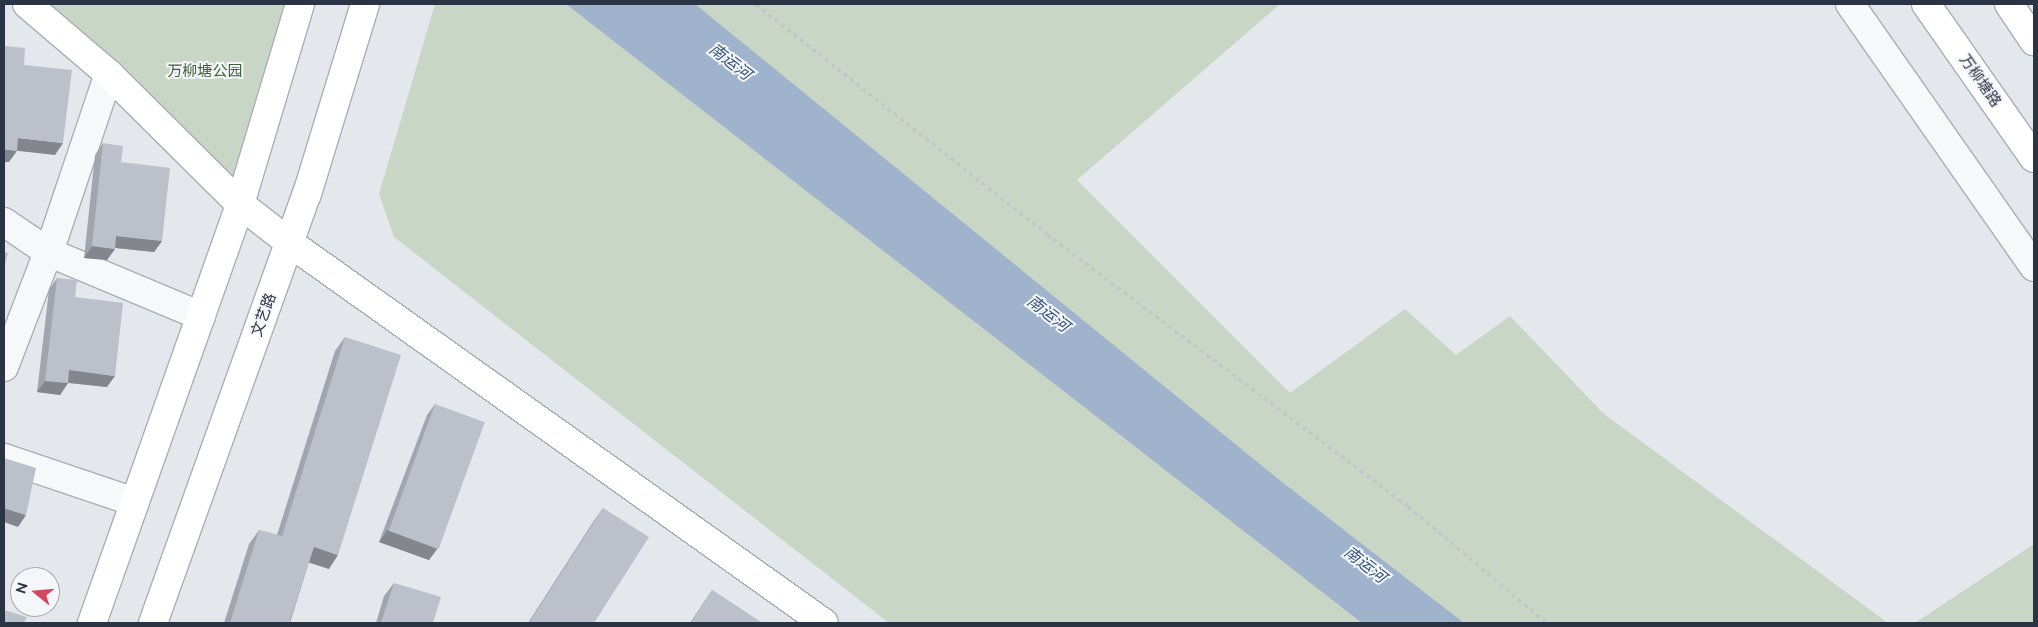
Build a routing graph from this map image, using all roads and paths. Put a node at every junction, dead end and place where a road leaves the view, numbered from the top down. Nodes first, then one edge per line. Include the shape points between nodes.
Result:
1 (27, 4) edge
2 (300, 4) edge
3 (365, 4) edge
4 (756, 4) edge
5 (1850, 4) edge
6 (1926, 4) edge
7 (2009, 4) edge
8 (2034, 41) edge
9 (109, 74) junction
10 (2034, 158) edge
11 (240, 204) junction
12 (4, 222) edge
13 (290, 243) junction
14 (48, 252) junction
15 (2034, 267) edge
16 (201, 316) junction
17 (4, 367) edge
18 (4, 458) edge
19 (135, 502) junction
20 (92, 623) edge
21 (153, 623) edge
22 (824, 623) edge
23 (1547, 623) edge

1 - 9 main road
2 - 11 main road
3 - 13 main road, 文艺路
4 - 23 path via 1047,234 1408,506
5 - 15 street
6 - 10 main road, 万柳塘路
7 - 8 main road
9 - 11 main road
9 - 14 street
11 - 13 main road
11 - 16 main road
12 - 14 street
13 - 21 main road, 文艺路
13 - 22 main road
14 - 16 street
14 - 17 street
16 - 19 main road
18 - 19 street
19 - 20 main road

